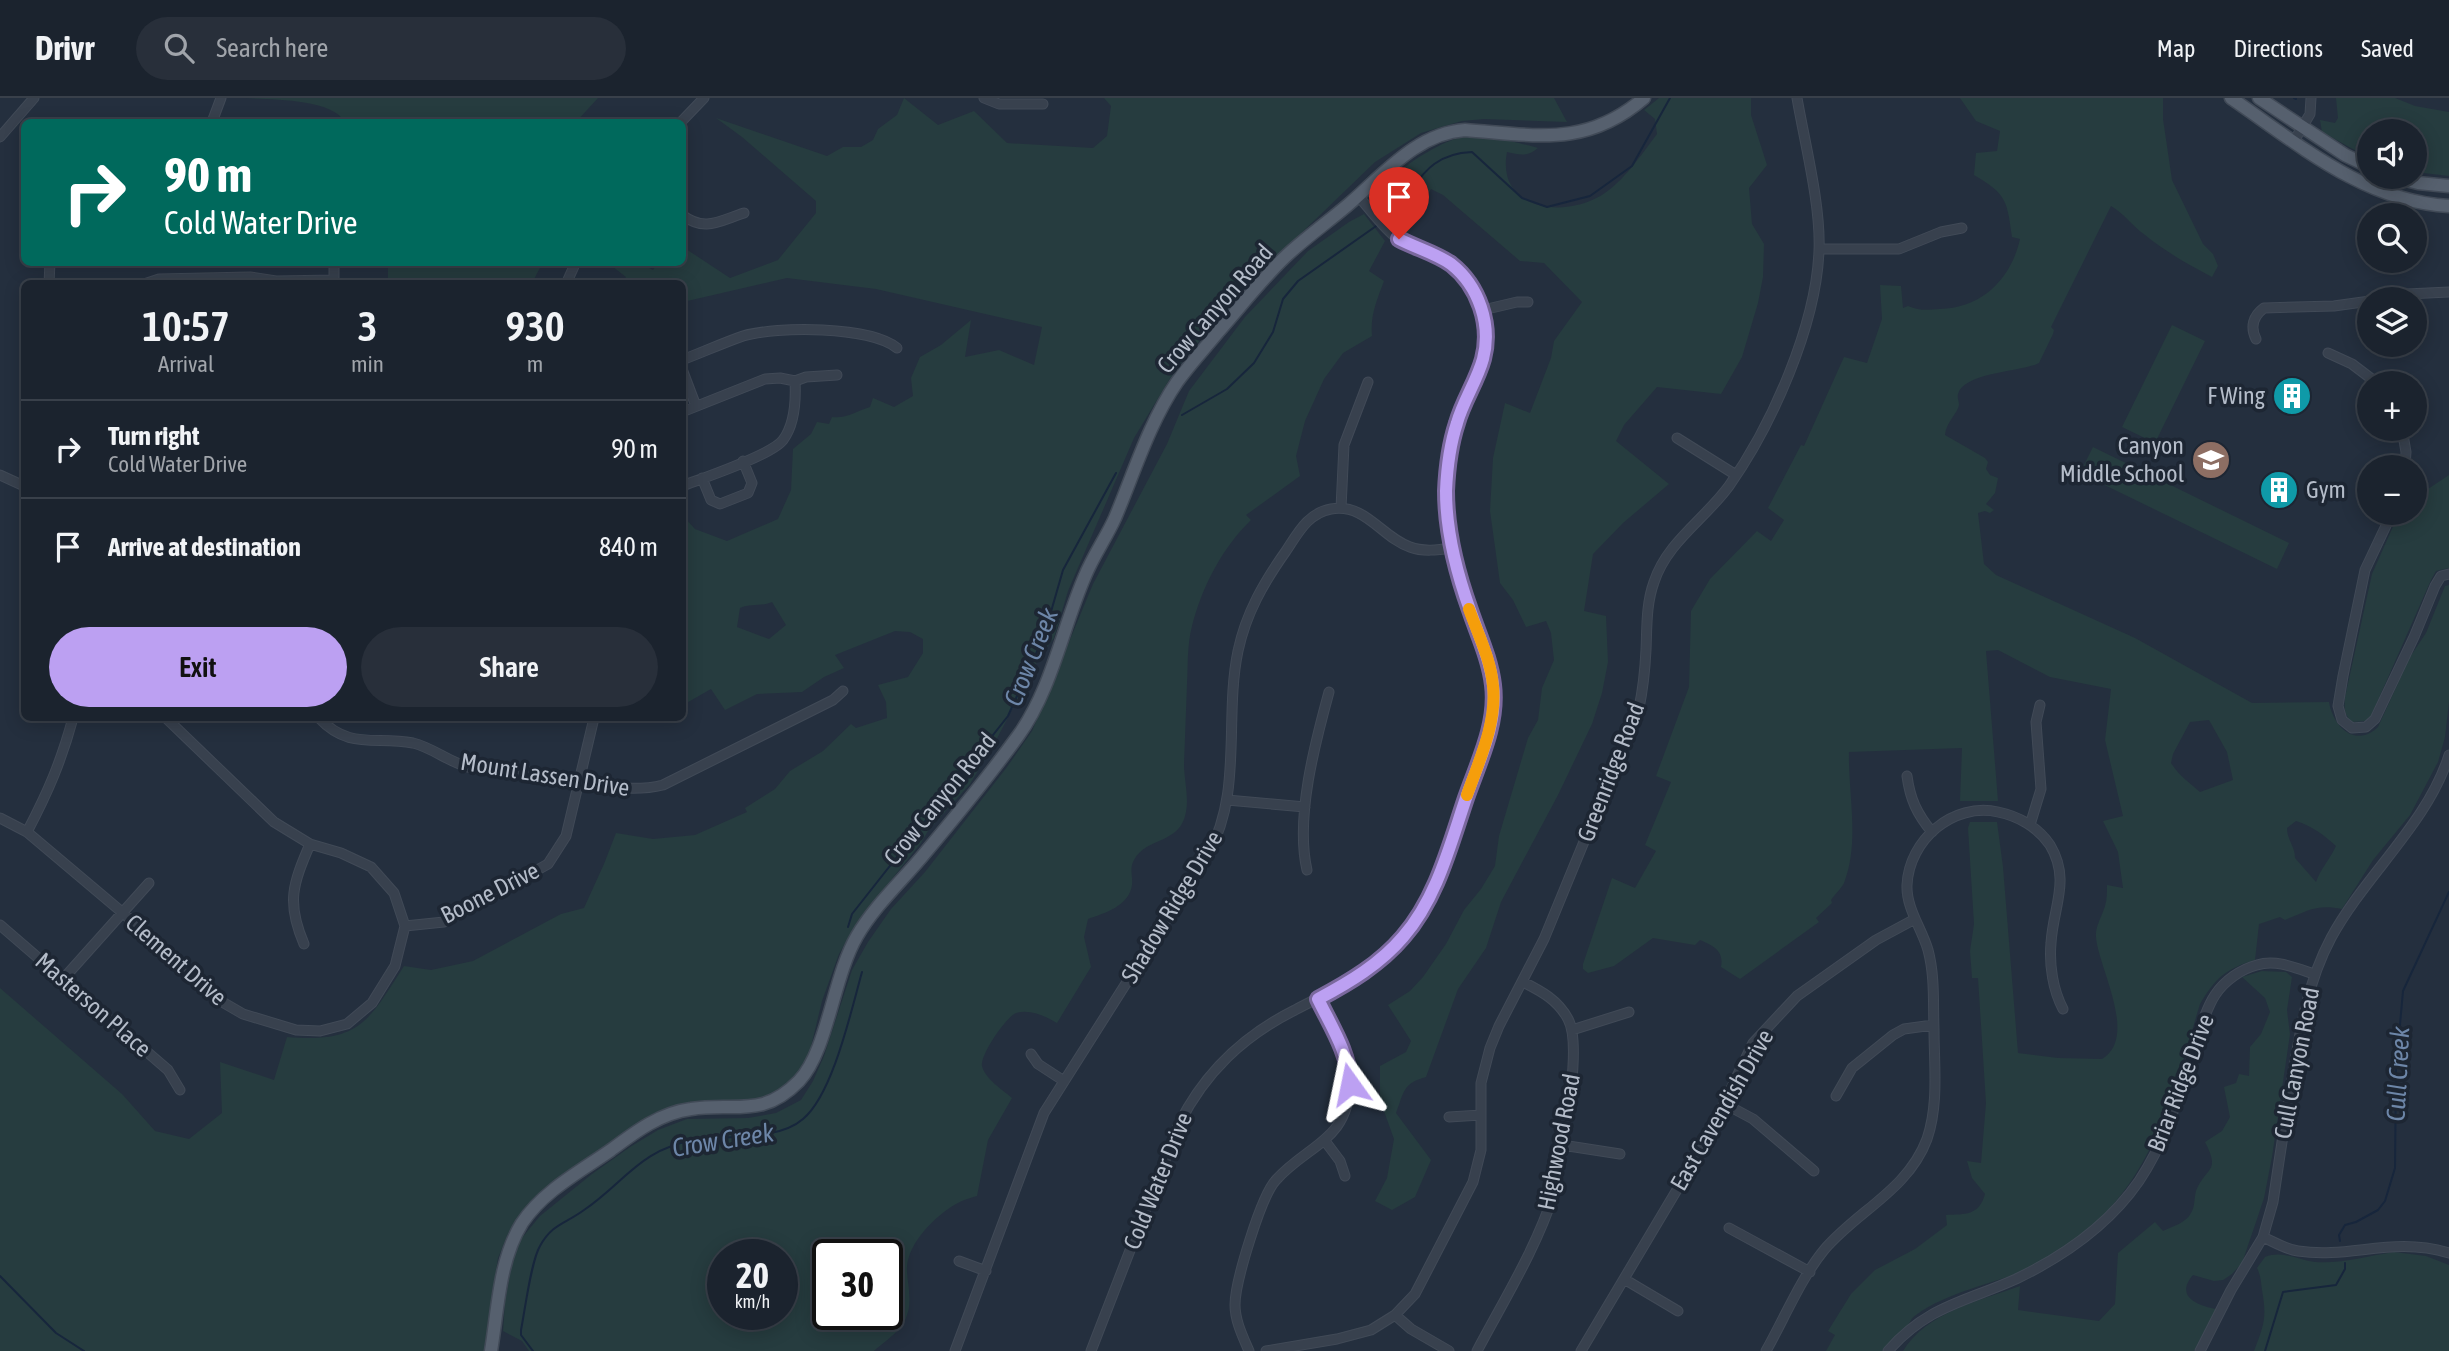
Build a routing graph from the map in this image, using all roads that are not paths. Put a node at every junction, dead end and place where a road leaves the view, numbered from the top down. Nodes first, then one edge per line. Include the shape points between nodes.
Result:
1 (34, 98) edge
2 (221, 98) edge
3 (704, 98) edge
4 (984, 98) edge
5 (1797, 98) edge
6 (2231, 98) edge
7 (2259, 98) edge
8 (2311, 98) edge
9 (1637, 100) edge
10 (1043, 104) dead end
11 (213, 119) edge
12 (684, 119) edge
13 (2303, 128) junction
14 (0, 137) edge
15 (2294, 141) junction
16 (2357, 161) edge
17 (2427, 184) edge
18 (2449, 186) edge
19 (1358, 196) junction
20 (2449, 206) edge
21 (744, 213) dead end
22 (686, 218) edge
23 (1962, 228) dead end
24 (1819, 249) junction
25 (156, 280) edge
26 (270, 280) edge
27 (2449, 292) edge
28 (2427, 293) edge
29 (1528, 302) dead end
30 (2357, 303) edge
31 (1483, 310) junction
32 (2256, 339) dead end
33 (897, 348) dead end
34 (2328, 353) dead end
35 (686, 358) edge
36 (2362, 371) edge
37 (837, 375) dead end
38 (686, 380) edge
39 (795, 381) junction
40 (1368, 382) dead end
41 (696, 406) junction
42 (686, 410) edge
43 (1677, 438) dead end
44 (743, 461) junction
45 (0, 475) edge
46 (1736, 475) junction
47 (702, 478) junction
48 (686, 484) edge
49 (21, 485) edge
50 (1341, 508) junction
51 (2386, 525) edge
52 (1452, 548) junction
53 (2449, 574) edge
54 (843, 691) dead end
55 (1329, 692) dead end
56 (2040, 705) dead end
57 (72, 721) edge
58 (169, 721) edge
59 (322, 721) edge
60 (594, 721) edge
61 (2449, 755) edge
62 (1907, 776) dead end
63 (579, 780) junction
64 (1227, 800) junction
65 (1305, 807) junction
66 (0, 818) edge
67 (2030, 825) junction
68 (27, 832) junction
69 (1932, 832) junction
70 (310, 845) junction
71 (1307, 870) dead end
72 (149, 883) dead end
73 (123, 913) junction
74 (1915, 919) junction
75 (0, 925) edge
76 (405, 926) junction
77 (304, 944) dead end
78 (2314, 974) junction
79 (64, 978) junction
80 (1523, 982) junction
81 (1318, 999) junction
82 (2063, 1010) dead end
83 (1629, 1012) dead end
84 (1933, 1025) junction
85 (1573, 1030) junction
86 (1031, 1054) dead end
87 (1064, 1082) junction
88 (180, 1090) dead end
89 (1836, 1096) dead end
90 (1725, 1104) junction
91 (1481, 1115) junction
92 (1449, 1116) dead end
93 (1325, 1141) junction
94 (1562, 1145) junction
95 (1620, 1154) dead end
96 (1814, 1171) dead end
97 (1345, 1176) dead end
98 (1729, 1228) dead end
99 (2263, 1237) junction
100 (2449, 1253) edge
101 (959, 1261) dead end
102 (986, 1271) junction
103 (1810, 1272) junction
104 (1624, 1279) junction
105 (1678, 1311) dead end
106 (1395, 1315) junction
107 (491, 1351) edge
108 (955, 1351) edge
109 (1091, 1351) edge
110 (1249, 1351) edge
111 (1266, 1351) edge
112 (1449, 1351) edge
113 (1477, 1351) edge
114 (1581, 1351) edge
115 (1766, 1351) edge
116 (1888, 1351) edge
117 (2200, 1351) edge

1 - 14 street
2 - 11 street
3 - 12 street
4 - 10 street via 999,104
5 - 24 street, Greenridge Road
6 - 15 main road
7 - 13 main road
8 - 13 street via 2311,114
9 - 19 main road, Crow Canyon Road via 1618,118 1580,132 1548,135 1465,130 1431,138
13 - 15 street
13 - 16 main road
15 - 20 main road via 2364,184 2407,199
17 - 18 main road
19 - 31 street, Cold Water Drive via 1399,239 1456,269
19 - 107 main road, Crow Canyon Road via 1286,256 1176,384 1087,572 1031,715 860,931 839,975 820,1042 806,1072 766,1104 746,1109 691,1109 663,1117 629,1136 538,1204 522,1223 503,1271
21 - 22 street via 702,226
23 - 24 street via 1899,249
24 - 46 street, Greenridge Road via 1797,353 1784,387
25 - 26 street
27 - 28 street
29 - 31 street
30 - 32 street via 2264,308 2253,322
31 - 52 street, Cold Water Drive via 1483,359 1463,404 1451,448 1446,490
33 - 35 street via 870,334 782,331 746,335
34 - 36 street
37 - 39 street
38 - 41 street
39 - 41 street via 765,379
39 - 44 street via 796,400 782,442
40 - 50 street via 1344,445
41 - 42 street
43 - 46 street
44 - 47 street
44 - 47 street via 752,483 748,493 720,504 711,500
45 - 49 street
46 - 80 street, Greenridge Road via 1674,546 1657,573 1650,597 1639,708
47 - 48 street
50 - 52 street via 1357,511 1413,549
50 - 64 street, Shadow Ridge Drive via 1320,512 1304,525 1265,581 1249,614 1238,653
51 - 53 street via 2365,570 2343,676 2338,706 2342,720 2351,728 2366,727 2375,719 2434,586
52 - 81 street, Cold Water Drive via 1491,671 1494,705 1489,732 1437,881 1412,926 1377,963
54 - 63 street, Mount Lassen Drive via 663,785 626,789
55 - 65 street
56 - 67 street via 2036,722 2040,789
57 - 68 street via 62,759
58 - 70 street via 274,822
59 - 63 street, Mount Lassen Drive via 347,738 416,744 472,768
60 - 63 street, Boone Drive
61 - 78 street, Cull Canyon Road via 2431,795 2346,912
62 - 69 street via 1910,797
63 - 76 street, Boone Drive via 566,836 548,864 444,922
64 - 65 street
64 - 87 street, Shadow Ridge Drive via 1222,827 1208,854
65 - 71 street
66 - 68 street, Clement Drive
67 - 69 street via 2011,815 1982,810 1960,814
67 - 82 street via 2049,845 2059,870 2061,891 2050,944 2055,989
68 - 73 street, Clement Drive
69 - 74 street via 1915,854 1908,878
70 - 76 street via 371,867 394,893
70 - 77 street via 297,875 292,905
72 - 73 street
73 - 76 street, Clement Drive via 224,1003 243,1014 296,1030 320,1031 347,1024 372,1003 395,966
73 - 79 street
74 - 84 street via 1932,968
74 - 90 street, East Cavendish Drive via 1876,940 1797,996 1754,1043
75 - 79 street, Masterson Place
78 - 99 street, Cull Canyon Road via 2300,1027 2273,1202
78 - 116 street, Briar Ridge Drive via 2275,963 2234,975 2215,995 2157,1151 2110,1217 2052,1261 1926,1317
79 - 88 street, Masterson Place via 168,1070
80 - 85 street via 1554,1001
80 - 91 street, Greenridge Road via 1490,1048 1481,1083
81 - 93 street via 1350,1074 1345,1113
81 - 109 street, Cold Water Drive via 1238,1045 1194,1097 1179,1124
83 - 85 street
84 - 89 street via 1893,1035 1852,1068
84 - 103 street via 1934,1107 1927,1139 1897,1185 1833,1241
85 - 94 street, Highwood Road via 1575,1054
86 - 87 street
87 - 102 street, Shadow Ridge Drive via 1040,1124
90 - 96 street via 1753,1119
90 - 104 street, East Cavendish Drive
91 - 92 street
91 - 106 street, Greenridge Road via 1481,1150 1469,1192 1415,1294
93 - 97 street
93 - 110 street via 1275,1181 1261,1205 1235,1305
94 - 95 street
94 - 113 street, Highwood Road via 1554,1194 1543,1225
98 - 103 street
99 - 100 street via 2298,1251 2403,1245
99 - 117 street, Cull Canyon Road
101 - 102 street
102 - 108 street, Shadow Ridge Drive
103 - 115 street
104 - 105 street
104 - 114 street, East Cavendish Drive
106 - 111 street, Greenridge Road via 1361,1333
106 - 112 street

